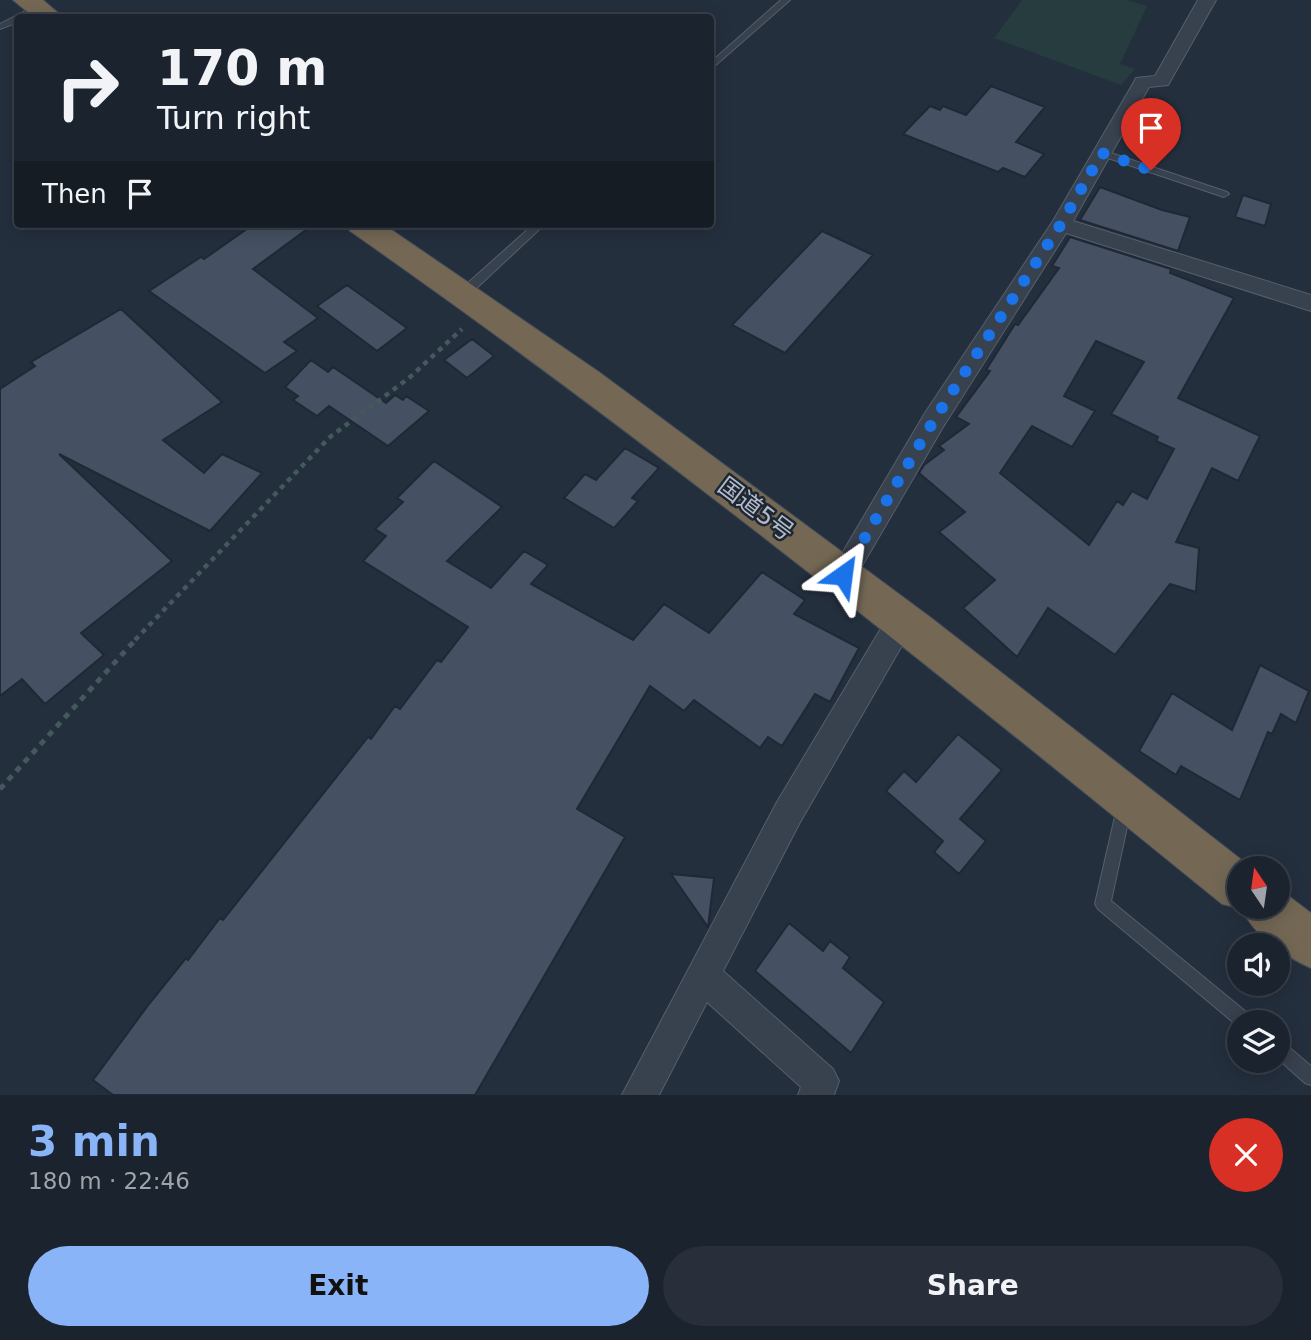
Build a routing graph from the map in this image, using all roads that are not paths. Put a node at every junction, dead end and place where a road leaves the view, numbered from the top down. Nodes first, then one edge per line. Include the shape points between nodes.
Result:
1 (786, 0) edge
2 (1207, 0) edge
3 (714, 64) edge
4 (1102, 153) junction
5 (1224, 194) dead end
6 (1061, 224) junction
7 (367, 228) edge
8 (537, 228) edge
9 (475, 300) junction
10 (1311, 303) edge
11 (843, 575) junction
12 (902, 619) junction
13 (1127, 797) junction
14 (1227, 877) edge
15 (1280, 919) edge
16 (1311, 944) edge
17 (703, 976) junction
18 (1230, 1010) edge
19 (1290, 1059) edge
20 (1311, 1077) edge
21 (640, 1095) edge
22 (816, 1095) edge

1 - 3 lane
2 - 4 street via 1161,81 1143,82
4 - 5 lane
4 - 6 street
6 - 10 street
6 - 11 street via 934,420
7 - 9 highway, 国道5号
8 - 9 lane
9 - 11 highway, 国道5号
11 - 12 highway, 国道5号
12 - 13 highway, 国道5号
12 - 17 street via 788,813
13 - 14 highway, 国道5号
13 - 18 lane via 1103,905
15 - 16 highway
17 - 21 street
17 - 22 street via 821,1081
19 - 20 lane

